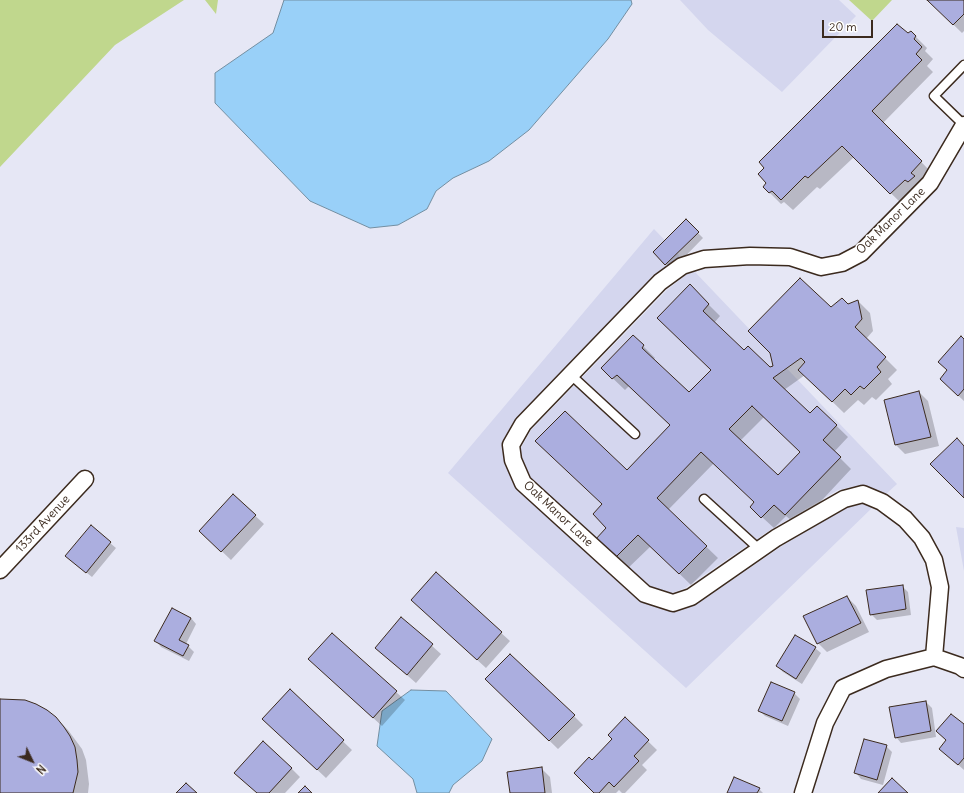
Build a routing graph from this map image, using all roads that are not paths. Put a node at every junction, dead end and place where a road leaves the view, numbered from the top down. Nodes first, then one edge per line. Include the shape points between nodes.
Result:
1 (964, 65) edge
2 (964, 125) edge
3 (571, 375) junction
4 (635, 434) dead end
5 (85, 479) dead end
6 (704, 500) dead end
7 (759, 549) junction
8 (0, 570) edge
9 (934, 658) junction
10 (964, 669) edge
11 (803, 793) edge

1 - 2 lane via 934,96
2 - 3 street, Oak Manor Lane via 930,183 861,253 842,263 821,268 790,257 750,256 704,259 682,266 660,282
3 - 4 lane
3 - 7 street, Oak Manor Lane via 523,424 511,446 513,460 523,483 645,594 673,603 690,597
5 - 8 street, 133rd Avenue
6 - 7 lane
7 - 9 street, Oak Manor Lane via 844,498 863,494 882,502 905,519 922,538 934,560 940,587
9 - 10 street
9 - 11 street via 886,668 843,688 825,723

